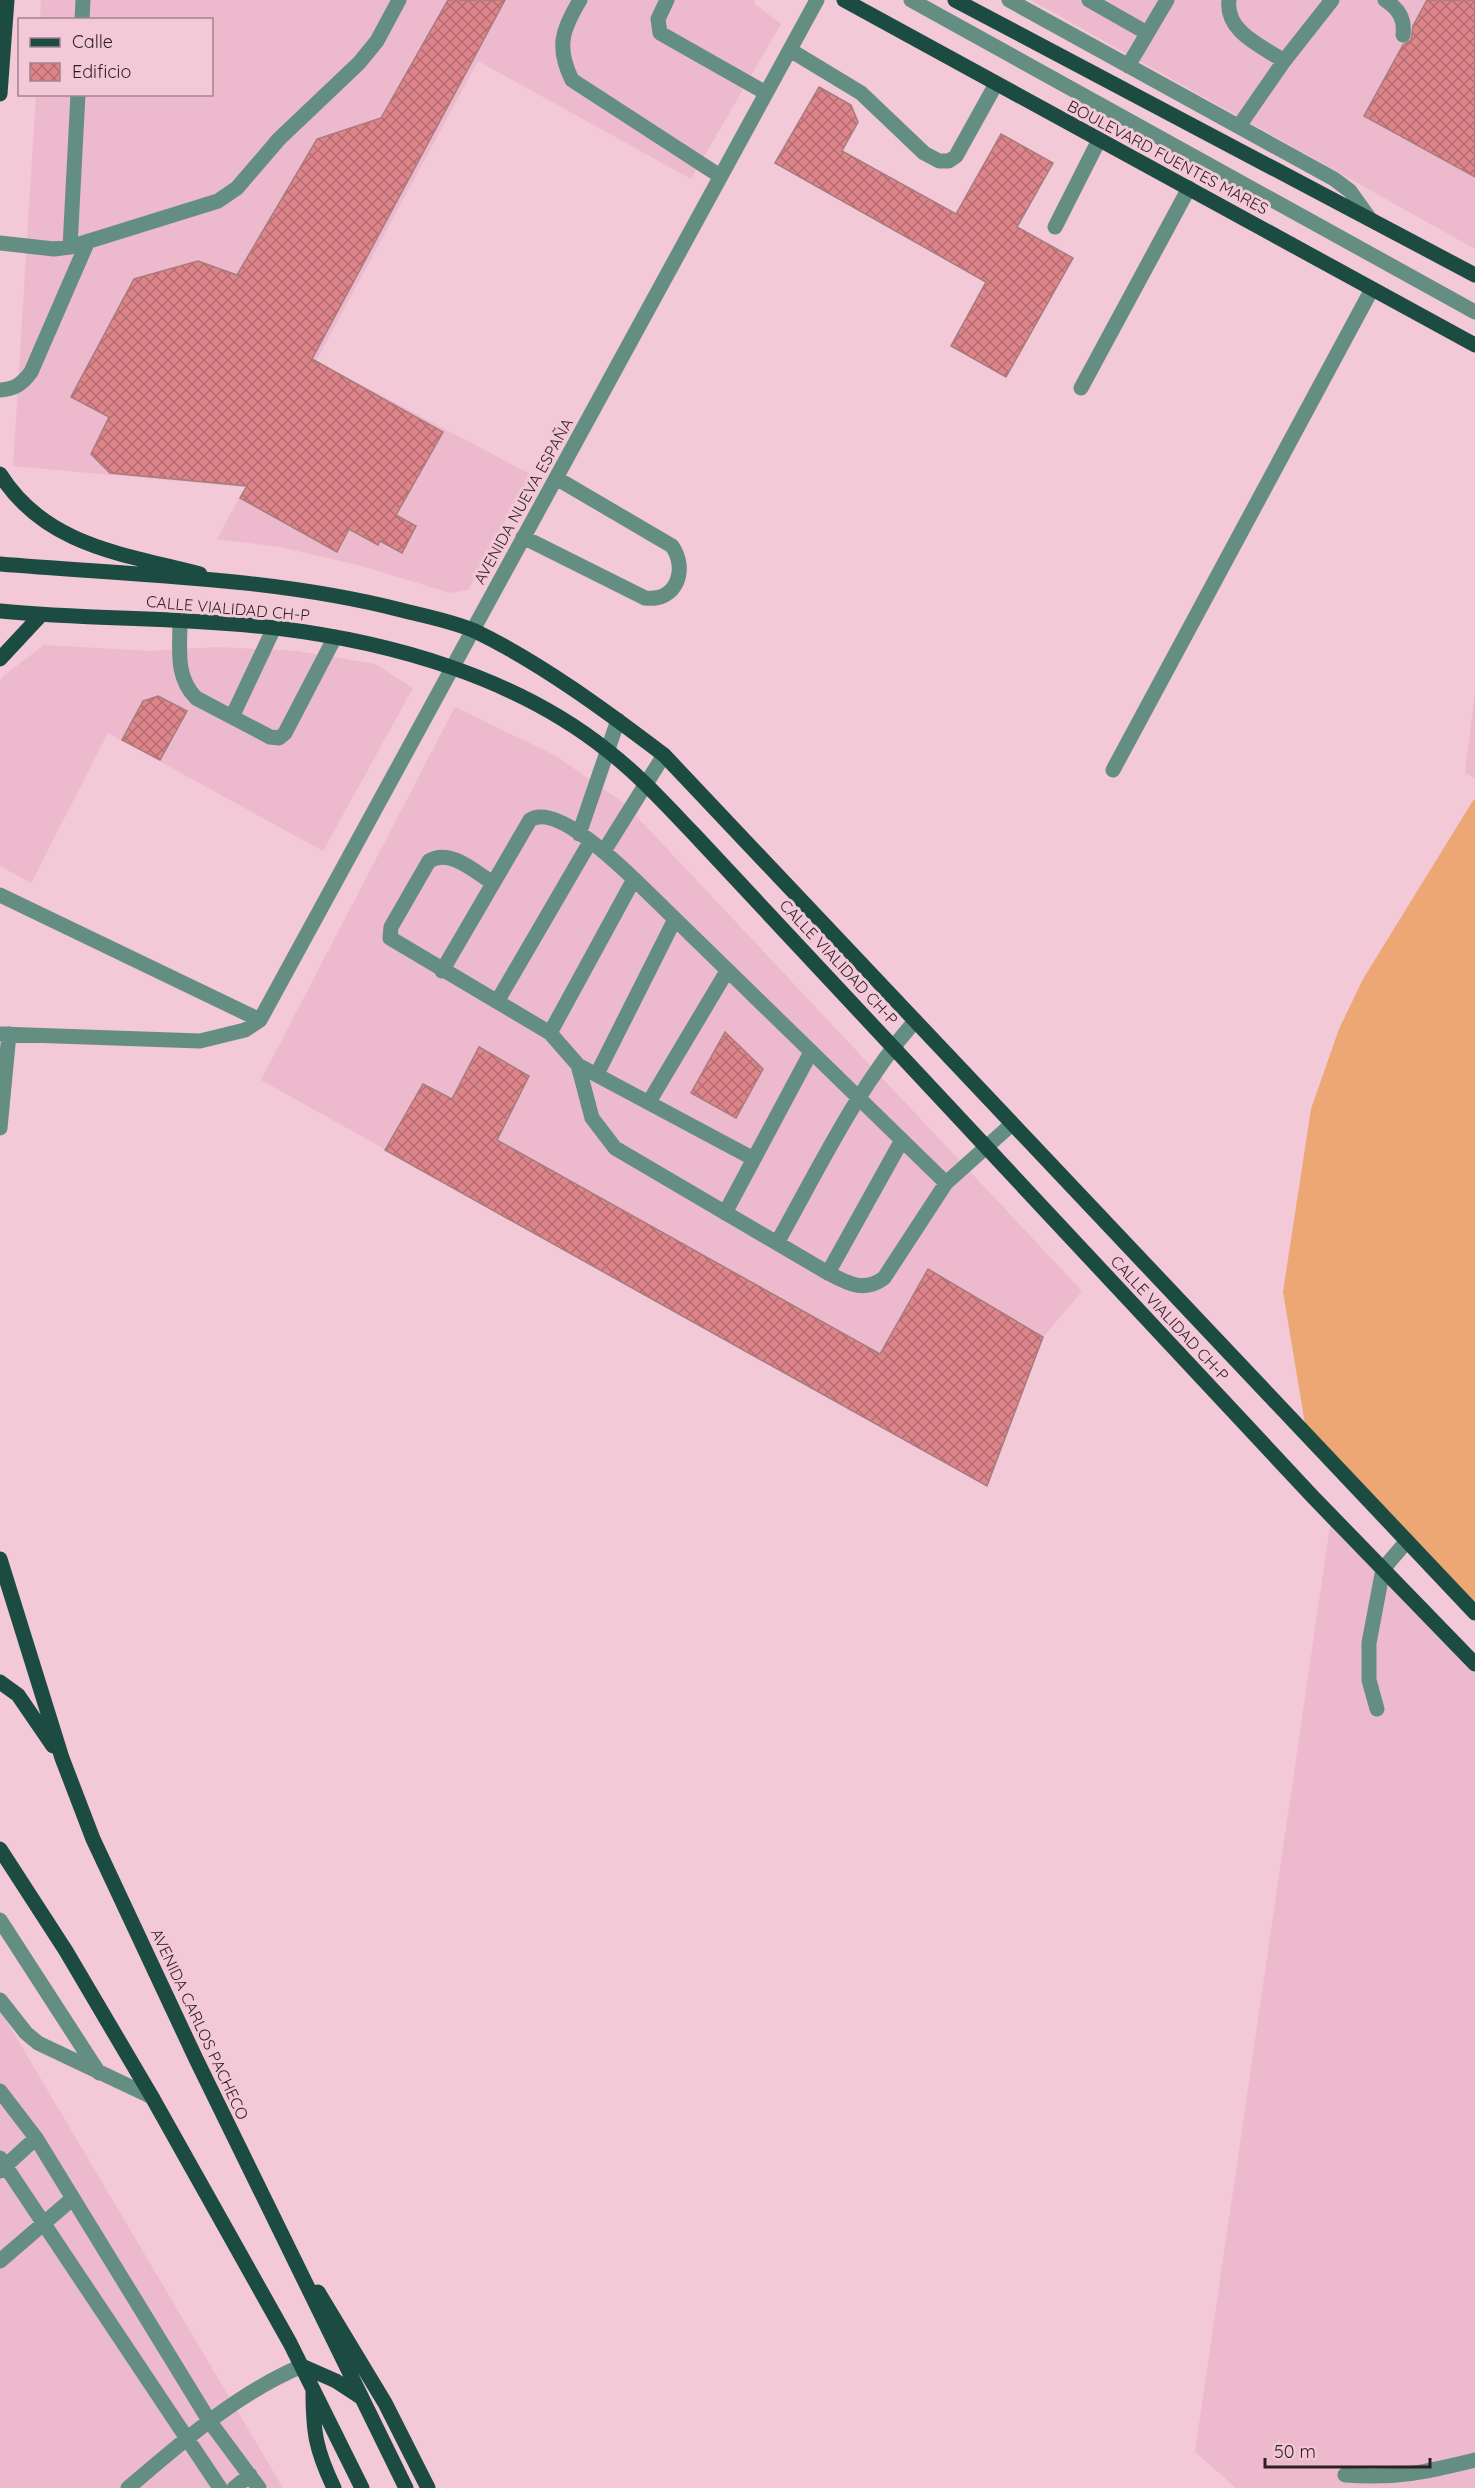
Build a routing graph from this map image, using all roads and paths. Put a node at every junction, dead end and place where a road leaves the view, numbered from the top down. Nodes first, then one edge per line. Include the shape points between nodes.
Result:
1 (6, 0) edge
2 (83, 0) edge
3 (399, 0) edge
4 (580, 0) edge
5 (667, 0) edge
6 (817, 0) edge
7 (844, 0) edge
8 (911, 0) edge
9 (955, 0) edge
10 (1009, 0) edge
11 (1089, 0) edge
12 (1167, 0) edge
13 (1229, 0) edge
14 (1332, 0) edge
15 (1385, 0) edge
16 (82, 18) edge
17 (1147, 33) junction
18 (1403, 35) dead end
19 (790, 50) junction
20 (1284, 61) junction
21 (1128, 66) junction
22 (996, 84) junction
23 (766, 93) junction
24 (0, 94) edge
25 (78, 96) edge
26 (1239, 126) junction
27 (1099, 140) junction
28 (720, 176) junction
29 (1189, 188) junction
30 (1370, 219) junction
31 (1055, 227) dead end
32 (88, 241) junction
33 (0, 243) edge
34 (70, 247) junction
35 (1475, 275) edge
36 (1372, 288) junction
37 (1475, 312) edge
38 (1475, 345) edge
39 (1081, 388) dead end
40 (0, 390) edge
41 (0, 474) edge
42 (556, 478) junction
43 (523, 537) junction
44 (0, 564) edge
45 (241, 584) junction
46 (0, 610) edge
47 (41, 615) junction
48 (180, 621) junction
49 (274, 628) junction
50 (473, 630) junction
51 (334, 638) junction
52 (0, 659) edge
53 (452, 668) junction
54 (232, 717) junction
55 (618, 720) junction
56 (608, 750) junction
57 (664, 755) junction
58 (1113, 770) dead end
59 (646, 784) junction
60 (584, 838) junction
61 (604, 851) junction
62 (634, 879) junction
63 (493, 883) junction
64 (0, 895) edge
65 (675, 919) junction
66 (442, 971) junction
67 (727, 971) junction
68 (498, 1000) junction
69 (260, 1020) junction
70 (915, 1022) junction
71 (550, 1033) junction
72 (4, 1034) edge
73 (893, 1046) junction
74 (812, 1052) junction
75 (578, 1065) junction
76 (597, 1074) junction
77 (859, 1099) junction
78 (649, 1102) junction
79 (1012, 1124) junction
80 (0, 1128) edge
81 (902, 1140) junction
82 (985, 1148) junction
83 (754, 1159) junction
84 (946, 1183) junction
85 (725, 1213) junction
86 (777, 1243) junction
87 (828, 1273) junction
88 (1407, 1541) junction
89 (0, 1559) edge
90 (1383, 1569) junction
91 (1475, 1613) edge
92 (1475, 1664) edge
93 (0, 1682) edge
94 (1377, 1709) dead end
95 (62, 1758) junction
96 (0, 1849) edge
97 (0, 1920) edge
98 (0, 2000) edge
99 (99, 2073) junction
100 (0, 2091) edge
101 (152, 2097) junction
102 (36, 2138) junction
103 (2, 2165) edge
104 (72, 2199) junction
105 (45, 2225) junction
106 (280, 2234) junction
107 (0, 2261) edge
108 (302, 2367) junction
109 (313, 2388) junction
110 (362, 2398) junction
111 (210, 2422) junction
112 (186, 2440) junction
113 (1475, 2460) edge
114 (250, 2475) junction
115 (1345, 2475) dead end
116 (128, 2488) edge
117 (219, 2488) edge
118 (234, 2488) edge
119 (259, 2488) edge
120 (334, 2488) edge
121 (362, 2488) edge
122 (406, 2488) edge
123 (428, 2488) edge

1 - 24 main road
2 - 16 street
3 - 32 street via 377,41 359,63 279,139 237,188 218,201
4 - 28 street via 566,24 562,43 572,80
5 - 23 street via 658,19 660,33
6 - 19 street, AVENIDA NUEVA ESPAÑA
7 - 22 main road, BOULEVARD FUENTES MARES
8 - 37 street
9 - 30 main road
10 - 21 street
11 - 17 street
12 - 17 street
13 - 20 street via 1231,21
14 - 20 street
15 - 18 street via 1405,22
17 - 21 street
19 - 22 street via 861,93 924,153 939,161 956,156
19 - 23 street, AVENIDA NUEVA ESPAÑA
20 - 26 street
21 - 26 street
22 - 27 main road, BOULEVARD FUENTES MARES
23 - 28 street, AVENIDA NUEVA ESPAÑA
25 - 34 street
26 - 30 street via 1334,179 1350,191
27 - 29 main road, BOULEVARD FUENTES MARES
27 - 31 street
28 - 42 street, AVENIDA NUEVA ESPAÑA
29 - 36 main road, BOULEVARD FUENTES MARES
29 - 39 street
30 - 35 main road
32 - 34 street
32 - 40 street via 31,372 17,386
33 - 34 street
36 - 38 main road, BOULEVARD FUENTES MARES
36 - 58 street
41 - 45 main road via 24,505 72,539
42 - 43 street, AVENIDA NUEVA ESPAÑA
42 - 43 street via 672,546 679,556 681,570 676,585 664,596 645,598
43 - 50 street, AVENIDA NUEVA ESPAÑA
44 - 45 main road, CALLE VIALIDAD CH-P
45 - 50 main road, CALLE VIALIDAD CH-P via 374,603
46 - 47 main road, CALLE VIALIDAD CH-P
47 - 48 main road, CALLE VIALIDAD CH-P
47 - 52 main road
48 - 49 main road, CALLE VIALIDAD CH-P
48 - 54 street via 183,681 196,698
49 - 51 main road, CALLE VIALIDAD CH-P
49 - 54 street
50 - 53 street, AVENIDA NUEVA ESPAÑA
50 - 55 main road, CALLE VIALIDAD CH-P
51 - 53 main road, CALLE VIALIDAD CH-P
51 - 54 street via 279,738
53 - 56 main road, CALLE VIALIDAD CH-P via 537,705
53 - 69 street, AVENIDA NUEVA ESPAÑA
55 - 56 street
55 - 57 main road, CALLE VIALIDAD CH-P
56 - 59 main road, CALLE VIALIDAD CH-P
56 - 60 street
57 - 59 street
57 - 70 main road, CALLE VIALIDAD CH-P
59 - 61 street
59 - 73 main road, CALLE VIALIDAD CH-P
60 - 61 street
60 - 63 street via 550,816 536,816
60 - 68 street
61 - 62 street
62 - 65 street
62 - 71 street
63 - 66 street
63 - 66 street via 451,857 429,861 391,927 393,942
64 - 69 street
65 - 67 street
65 - 76 street
66 - 68 street
67 - 74 street
67 - 78 street
68 - 71 street
69 - 72 street via 245,1030 200,1041
70 - 73 street
70 - 79 main road, CALLE VIALIDAD CH-P
71 - 75 street
72 - 80 street
73 - 77 street
73 - 82 main road, CALLE VIALIDAD CH-P
74 - 77 street
74 - 83 street
75 - 76 street
75 - 85 street via 592,1118 609,1142
76 - 78 street
77 - 81 street
77 - 86 street
78 - 83 street
79 - 82 street
79 - 88 main road, CALLE VIALIDAD CH-P
81 - 84 street
81 - 87 street
82 - 84 street
82 - 90 main road, CALLE VIALIDAD CH-P
83 - 85 street
84 - 87 street via 878,1283 861,1287
85 - 86 street
86 - 87 street
88 - 90 street
88 - 91 main road, CALLE VIALIDAD CH-P
89 - 95 main road, AVENIDA CARLOS PACHECO
90 - 92 main road, CALLE VIALIDAD CH-P
90 - 94 street via 1369,1642 1369,1680
93 - 95 main road via 18,1695
95 - 106 main road, AVENIDA CARLOS PACHECO via 98,1849
96 - 101 main road
97 - 99 street
98 - 99 street via 38,2043
99 - 101 street
100 - 102 street
101 - 108 main road
102 - 103 street
102 - 104 street
103 - 105 street
104 - 105 street
104 - 111 street
105 - 107 street
105 - 112 street
106 - 110 main road, AVENIDA CARLOS PACHECO
106 - 123 main road via 385,2403
108 - 109 main road
108 - 110 main road via 336,2381
108 - 111 street via 278,2376
109 - 120 main road via 315,2441
109 - 121 main road
110 - 122 main road, AVENIDA CARLOS PACHECO
111 - 112 street
111 - 114 street
112 - 116 street
112 - 117 street
113 - 115 street via 1419,2475
114 - 118 street
114 - 119 street

